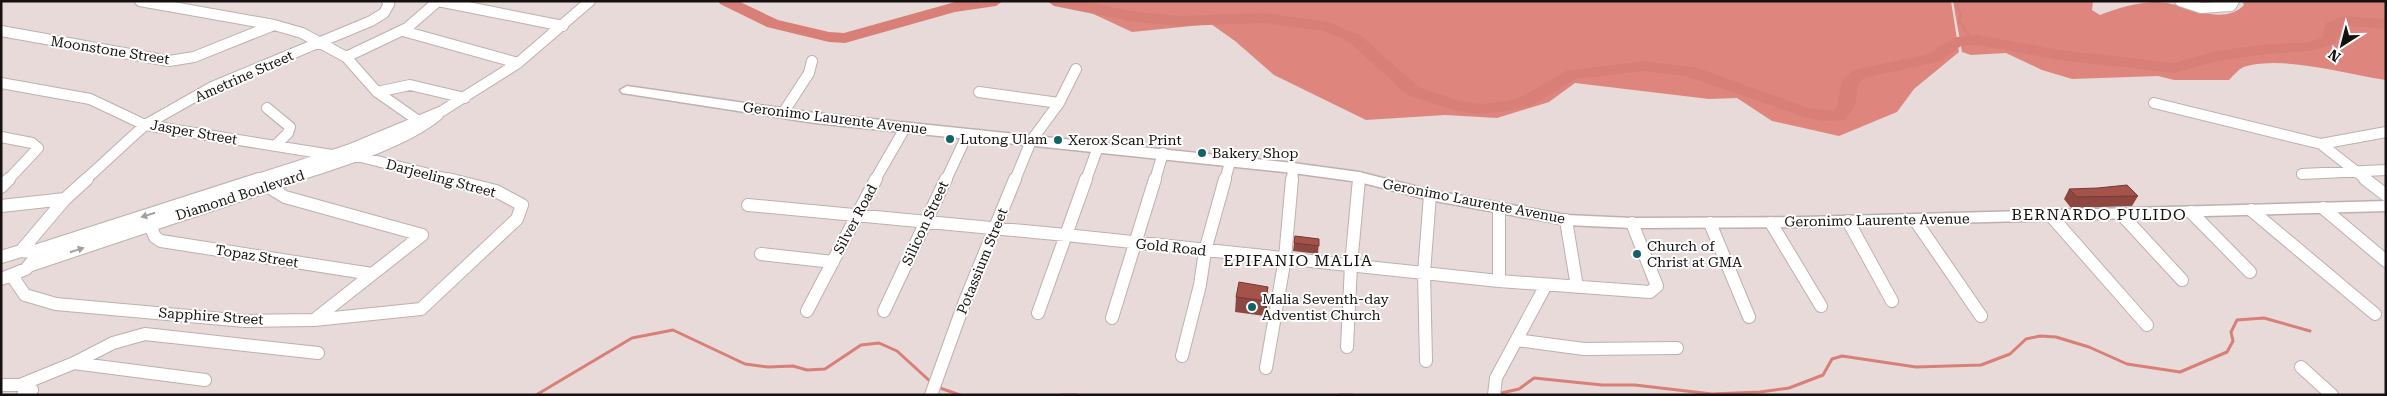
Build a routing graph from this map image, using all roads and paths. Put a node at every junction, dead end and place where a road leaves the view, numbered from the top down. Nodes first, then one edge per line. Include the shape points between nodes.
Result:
1 (140, 1) edge
2 (387, 1) edge
3 (438, 1) edge
4 (590, 1) edge
5 (2180, 1) edge
6 (2209, 1) edge
7 (2234, 1) edge
8 (2220, 8) junction
9 (274, 25) junction
10 (563, 26) junction
11 (1, 31) edge
12 (403, 32) junction
13 (318, 44) junction
14 (346, 58) junction
15 (812, 62) dead end
16 (518, 63) junction
17 (1076, 69) dead end
18 (1, 84) edge
19 (627, 90) dead end
20 (377, 92) junction
21 (979, 92) dead end
22 (465, 98) junction
23 (1059, 103) junction
24 (2154, 103) dead end
25 (267, 108) dead end
26 (783, 113) junction
27 (421, 123) junction
28 (146, 125) junction
29 (905, 128) junction
30 (2386, 132) edge
31 (967, 135) junction
32 (1, 137) edge
33 (1031, 141) junction
34 (2321, 144) junction
35 (275, 146) junction
36 (1098, 147) junction
37 (1163, 154) junction
38 (332, 155) junction
39 (357, 156) junction
40 (1230, 162) junction
41 (1293, 168) junction
42 (2386, 170) edge
43 (2355, 171) junction
44 (2302, 174) dead end
45 (1360, 177) junction
46 (267, 186) junction
47 (1, 187) edge
48 (1430, 195) junction
49 (2386, 195) edge
50 (66, 199) junction
51 (748, 205) dead end
52 (1, 206) edge
53 (2386, 206) edge
54 (2323, 208) junction
55 (1499, 209) junction
56 (2251, 210) junction
57 (2191, 212) junction
58 (2122, 215) junction
59 (856, 216) junction
60 (2052, 217) junction
61 (1566, 220) junction
62 (1915, 220) junction
63 (1848, 221) junction
64 (926, 222) junction
65 (1632, 223) junction
66 (1710, 223) junction
67 (1771, 223) junction
68 (150, 225) junction
69 (994, 228) junction
70 (1066, 235) junction
71 (1135, 243) junction
72 (1205, 251) junction
73 (26, 252) junction
74 (761, 254) dead end
75 (1, 257) edge
76 (1285, 258) junction
77 (2386, 261) edge
78 (833, 262) junction
79 (31, 265) junction
80 (1351, 265) junction
81 (2250, 272) dead end
82 (1424, 273) junction
83 (372, 274) junction
84 (7, 277) edge
85 (2182, 280) dead end
86 (1499, 281) junction
87 (1546, 285) junction
88 (1577, 287) junction
89 (1892, 301) dead end
90 (1821, 306) dead end
91 (421, 309) joint
92 (807, 311) dead end
93 (884, 311) dead end
94 (1038, 313) dead end
95 (2374, 314) dead end
96 (1981, 316) dead end
97 (1749, 317) dead end
98 (1112, 318) dead end
99 (314, 320) junction
100 (2147, 325) dead end
101 (1517, 340) junction
102 (1347, 347) dead end
103 (1677, 348) dead end
104 (318, 353) dead end
105 (1182, 356) dead end
106 (1426, 361) dead end
107 (74, 362) junction
108 (2301, 367) dead end
109 (1266, 368) dead end
110 (205, 380) dead end
111 (1, 385) edge
112 (933, 389) edge
113 (21, 390) edge
114 (1494, 395) edge
115 (2332, 395) edge

1 - 9 street
2 - 13 street, Ametrine Street via 389,4 384,13 372,21
3 - 10 street
3 - 12 street via 425,17
4 - 10 street, Diamond Boulevard
5 - 8 street via 2201,8
6 - 8 street
7 - 8 street via 2231,6
9 - 11 street, Moonstone Street via 176,61
9 - 13 street via 302,34
10 - 16 street, Diamond Boulevard
12 - 14 street
12 - 16 street
13 - 14 street
13 - 28 street, Ametrine Street via 212,87
14 - 20 street
15 - 26 street via 809,73
16 - 22 street, Diamond Boulevard
17 - 23 street, Potassium Street
18 - 28 street, Jasper Street via 90,99
19 - 26 street, Geronimo Laurente Avenue
20 - 22 street via 410,85
20 - 27 street
21 - 23 street
22 - 27 street, Diamond Boulevard
23 - 33 street, Potassium Street
24 - 34 street
25 - 35 street via 290,127
26 - 29 street, Geronimo Laurente Avenue
27 - 38 street, Diamond Boulevard
27 - 39 street, Diamond Boulevard
28 - 35 street, Jasper Street
28 - 50 street, Ametrine Street
29 - 31 street, Geronimo Laurente Avenue
29 - 59 street, Silver Road
30 - 34 street
31 - 33 street, Geronimo Laurente Avenue
31 - 64 street, Silicon Street
32 - 47 street via 32,143 38,148
33 - 36 street, Geronimo Laurente Avenue
33 - 69 street, Potassium Street
34 - 43 street
35 - 38 street, Jasper Street
36 - 37 street, Geronimo Laurente Avenue
36 - 70 street
37 - 40 street, Geronimo Laurente Avenue
37 - 71 street
38 - 39 street, Darjeeling Street
38 -> 73 street, Diamond Boulevard
39 - 46 street, Diamond Boulevard
39 - 91 street, Darjeeling Street via 496,192 522,205 517,219
40 - 41 street, Geronimo Laurente Avenue
40 - 72 street
41 - 45 street, Geronimo Laurente Avenue
41 - 76 street
42 - 43 street
43 - 44 street
43 - 49 street
45 - 48 street, Geronimo Laurente Avenue
45 - 80 street
46 - 68 street, Diamond Boulevard
46 - 83 street via 285,197 422,235
48 - 55 street, Geronimo Laurente Avenue
48 - 82 street
50 - 52 street
50 - 73 street, Ametrine Street
51 - 59 street, Gold Road
53 - 54 street, Geronimo Laurente Avenue
54 - 56 street, Geronimo Laurente Avenue
54 - 77 street
55 - 61 street, Geronimo Laurente Avenue
55 - 86 street
56 - 57 street, Geronimo Laurente Avenue
56 - 95 street
57 - 58 street, Geronimo Laurente Avenue
57 - 81 street
58 - 60 street, Geronimo Laurente Avenue
58 - 85 street
59 - 64 street, Gold Road
59 - 78 street, Silver Road
60 - 62 street, Geronimo Laurente Avenue
60 - 100 street
61 - 65 street, Geronimo Laurente Avenue
61 - 88 street
62 - 63 street, Geronimo Laurente Avenue
62 - 96 street
63 - 67 street, Geronimo Laurente Avenue
63 - 89 street
64 - 69 street, Gold Road
64 - 93 street, Silicon Street
65 - 66 street, Geronimo Laurente Avenue
65 - 88 street via 1657,286 1655,290
66 - 67 street, Geronimo Laurente Avenue
66 - 97 street
67 - 90 street
79 -> 68 street, Diamond Boulevard
68 - 83 street, Topaz Street via 155,238 161,241
69 - 70 street, Gold Road
69 - 112 street, Potassium Street
70 - 71 street, Gold Road
70 - 94 street
71 - 72 street, Gold Road
71 - 98 street
72 - 76 street, Gold Road
72 - 105 street
73 - 75 street, Diamond Boulevard
73 - 79 street via 35,258
74 - 78 street
76 - 80 street, Gold Road
76 - 109 street
78 - 92 street, Silver Road
79 - 84 street, Diamond Boulevard
80 - 82 street, Gold Road
80 - 102 street
82 - 86 street, Gold Road
82 - 106 street
83 - 99 street
84 - 99 street, Sapphire Street via 25,295 56,304 245,321
86 - 87 street, Gold Road
87 - 88 street, Gold Road
87 - 101 street
91 - 99 street, Sapphire Street
101 - 103 street via 1584,349
101 - 114 street via 1496,378
104 - 107 street via 145,334 113,343
107 - 110 street
107 - 113 street
108 - 115 street
111 - 113 street

